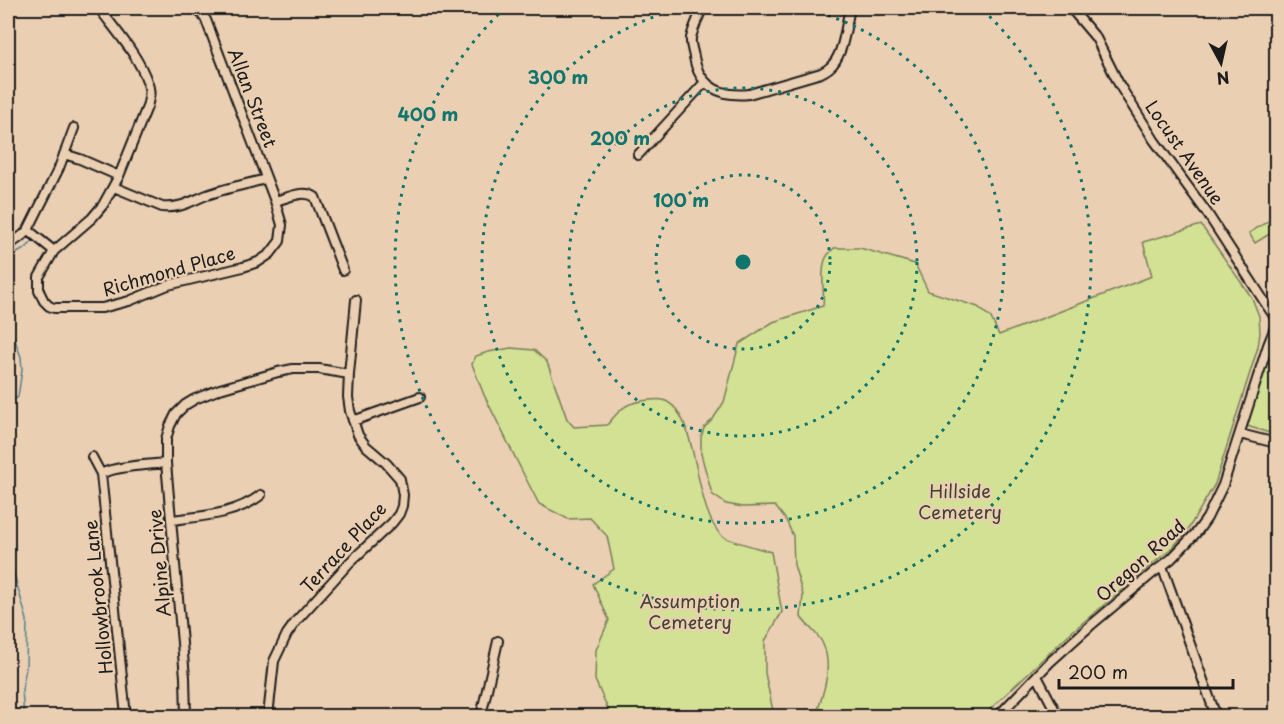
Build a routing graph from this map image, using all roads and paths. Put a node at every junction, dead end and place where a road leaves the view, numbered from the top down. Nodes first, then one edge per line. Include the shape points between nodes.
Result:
1 (99, 8) edge
2 (197, 8) edge
3 (702, 8) edge
4 (850, 8) edge
5 (1066, 8) edge
6 (705, 81) junction
7 (74, 128) dead end
8 (64, 154) junction
9 (638, 154) dead end
10 (119, 176) junction
11 (266, 179) junction
12 (114, 187) junction
13 (275, 201) junction
14 (28, 230) junction
15 (8, 246) edge
16 (54, 251) junction
17 (343, 270) dead end
18 (356, 300) dead end
19 (1276, 319) edge
20 (1276, 324) edge
21 (349, 374) junction
22 (420, 397) dead end
23 (353, 421) junction
24 (1240, 434) junction
25 (1276, 443) edge
26 (92, 457) dead end
27 (166, 463) junction
28 (101, 474) junction
29 (261, 495) dead end
30 (171, 520) junction
31 (1162, 566) junction
32 (498, 641) dead end
33 (1037, 676) junction
34 (126, 717) edge
35 (186, 717) edge
36 (268, 717) edge
37 (482, 717) edge
38 (998, 717) edge
39 (1058, 717) edge
40 (1216, 717) edge

1 - 10 street via 133,54 150,92
2 - 11 street, Allan Street via 206,20
3 - 6 street via 691,44 698,72
4 - 6 street via 841,51 821,73 736,95 717,90
5 - 19 street, Locust Avenue via 1096,38 1154,141 1207,213
6 - 9 street
7 - 8 street
8 - 10 street
8 - 14 street
10 - 12 street
11 - 12 street via 170,208
11 - 13 street, Allan Street
12 - 16 street via 92,218
13 - 16 street, Richmond Place via 282,225 280,241 258,262 168,285 102,308 54,308 44,302 39,277
13 - 17 street via 304,193 315,197
14 - 15 street
14 - 16 street
18 - 21 street, Terrace Place
20 - 24 street, Oregon Road
21 - 23 street, Terrace Place
21 - 27 street, Alpine Drive via 293,369 195,399 176,414 166,440
22 - 23 street
23 - 36 street, Terrace Place via 366,446 400,479 402,506 392,523 350,562 286,634 274,661
24 - 25 street
24 - 31 street, Oregon Road via 1207,518
26 - 28 street
27 - 28 street
27 - 30 street, Alpine Drive
28 - 34 street, Hollowbrook Lane
29 - 30 street via 233,510
30 - 35 street, Alpine Drive
31 - 33 street, Oregon Road
31 - 40 street
32 - 37 street
33 - 38 street, Oregon Road
33 - 39 street

